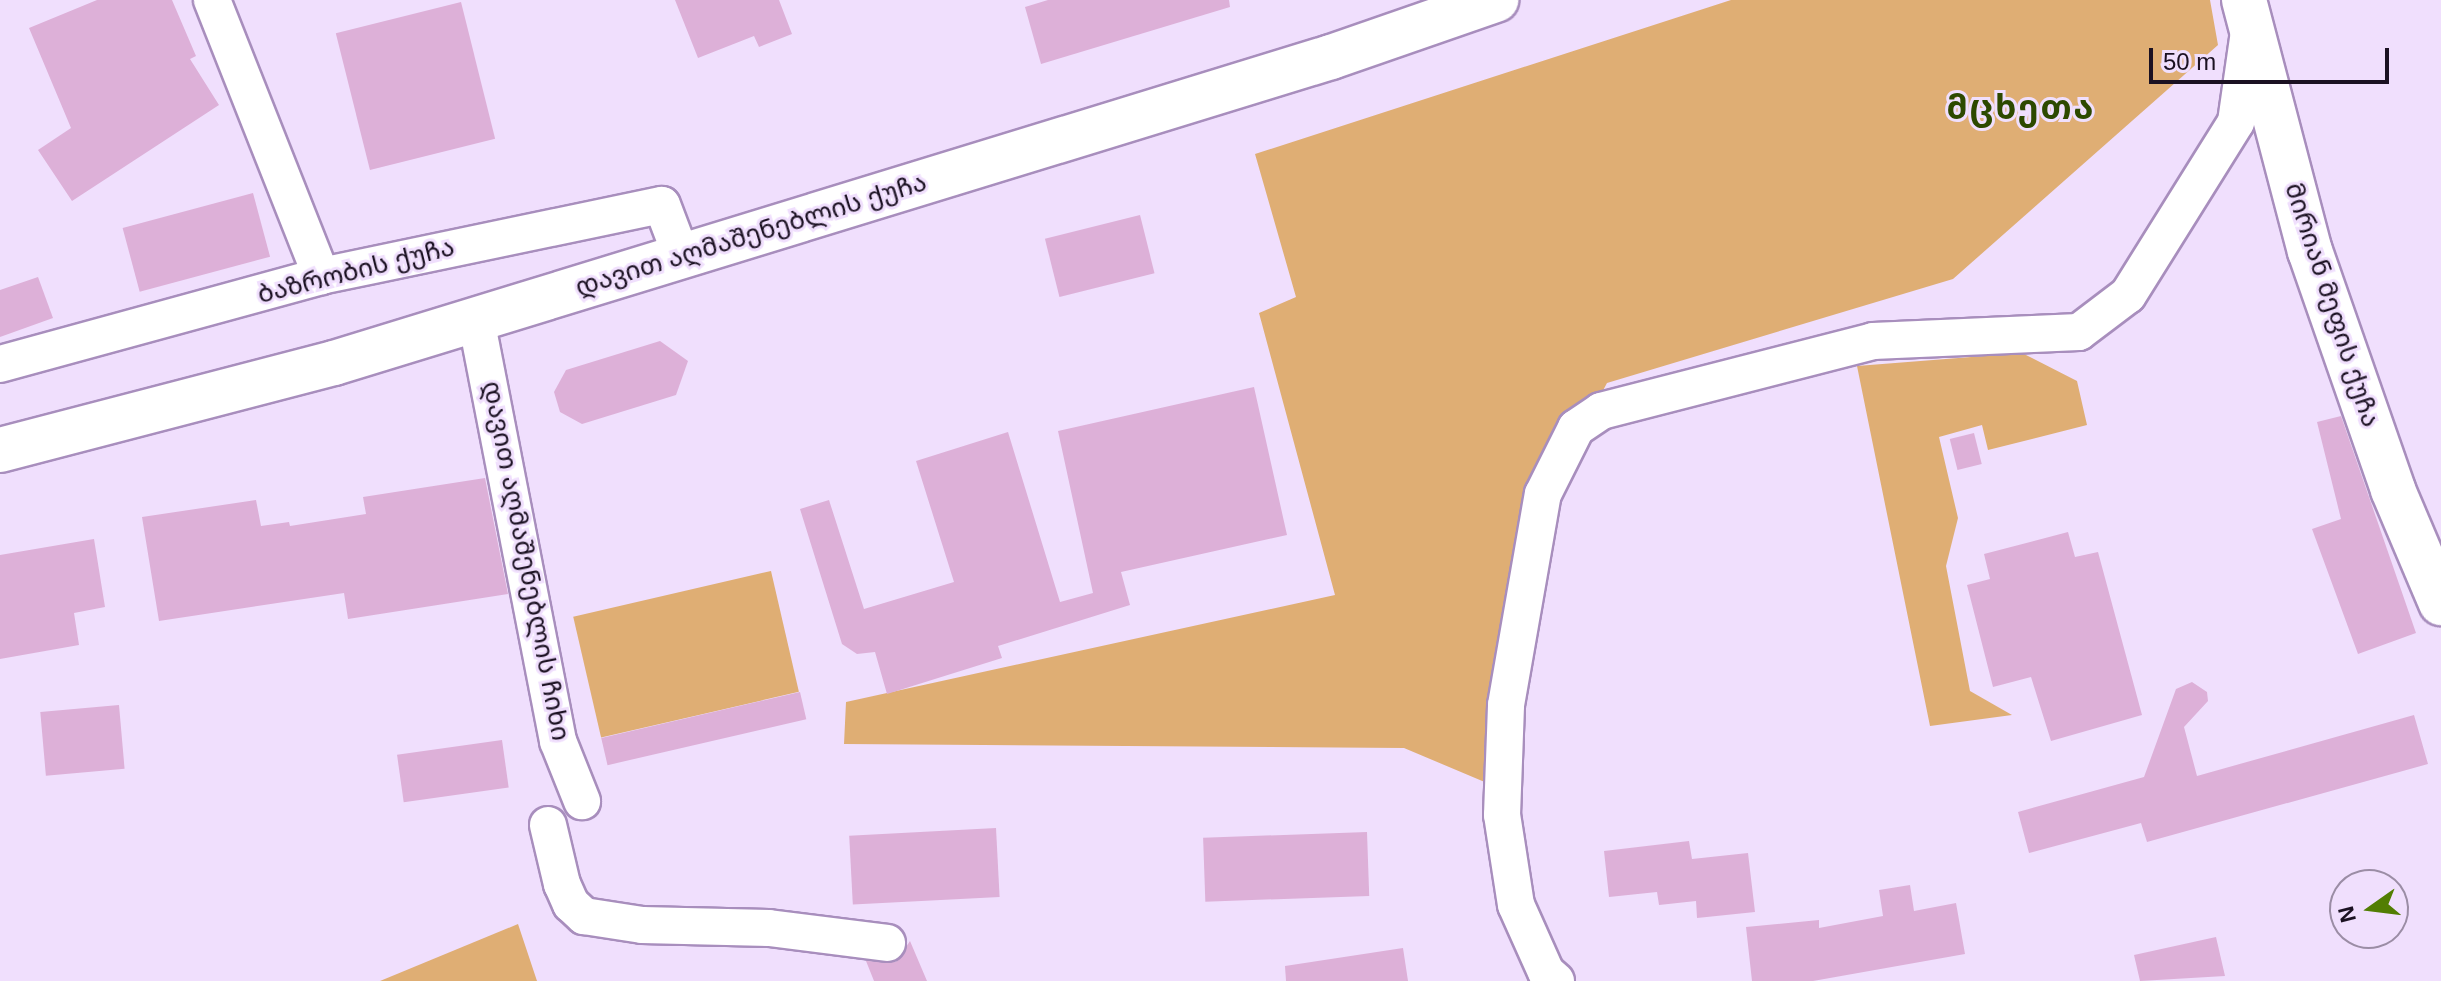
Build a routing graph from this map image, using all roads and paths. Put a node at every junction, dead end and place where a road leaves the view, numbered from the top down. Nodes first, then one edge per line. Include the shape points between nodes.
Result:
1 (212, 0) edge
2 (1496, 0) edge
3 (2247, 16) edge
4 (681, 255) junction
5 (321, 276) junction
6 (476, 319) junction
7 (0, 364) edge
8 (0, 450) edge
9 (2441, 603) edge
10 (582, 801) dead end
11 (548, 825) dead end
12 (887, 943) dead end
13 (1556, 981) edge

1 - 5 street
2 - 4 main road, დავით აღმაშენებლის ქუჩა via 1331,57
3 - 9 main road, მირიან მეფის ქუჩა via 2328,305 2393,490
3 - 13 street via 2236,122 2128,295 2079,332 1873,341 1601,411 1576,428 1543,494 1533,531 1505,721 1502,815 1516,905 1546,972
4 - 5 street, ბაზრობის ქუჩა via 662,205
4 - 6 main road, დავით აღმაშენებლის ქუჩა
5 - 7 street, ბაზრობის ქუჩა
6 - 8 main road, დავით აღმაშენებლის ქუჩა via 132,420
6 - 10 street, დავით აღმაშენებლის ჩიხი via 558,741
11 - 12 street via 562,884 584,916 642,925 769,928

